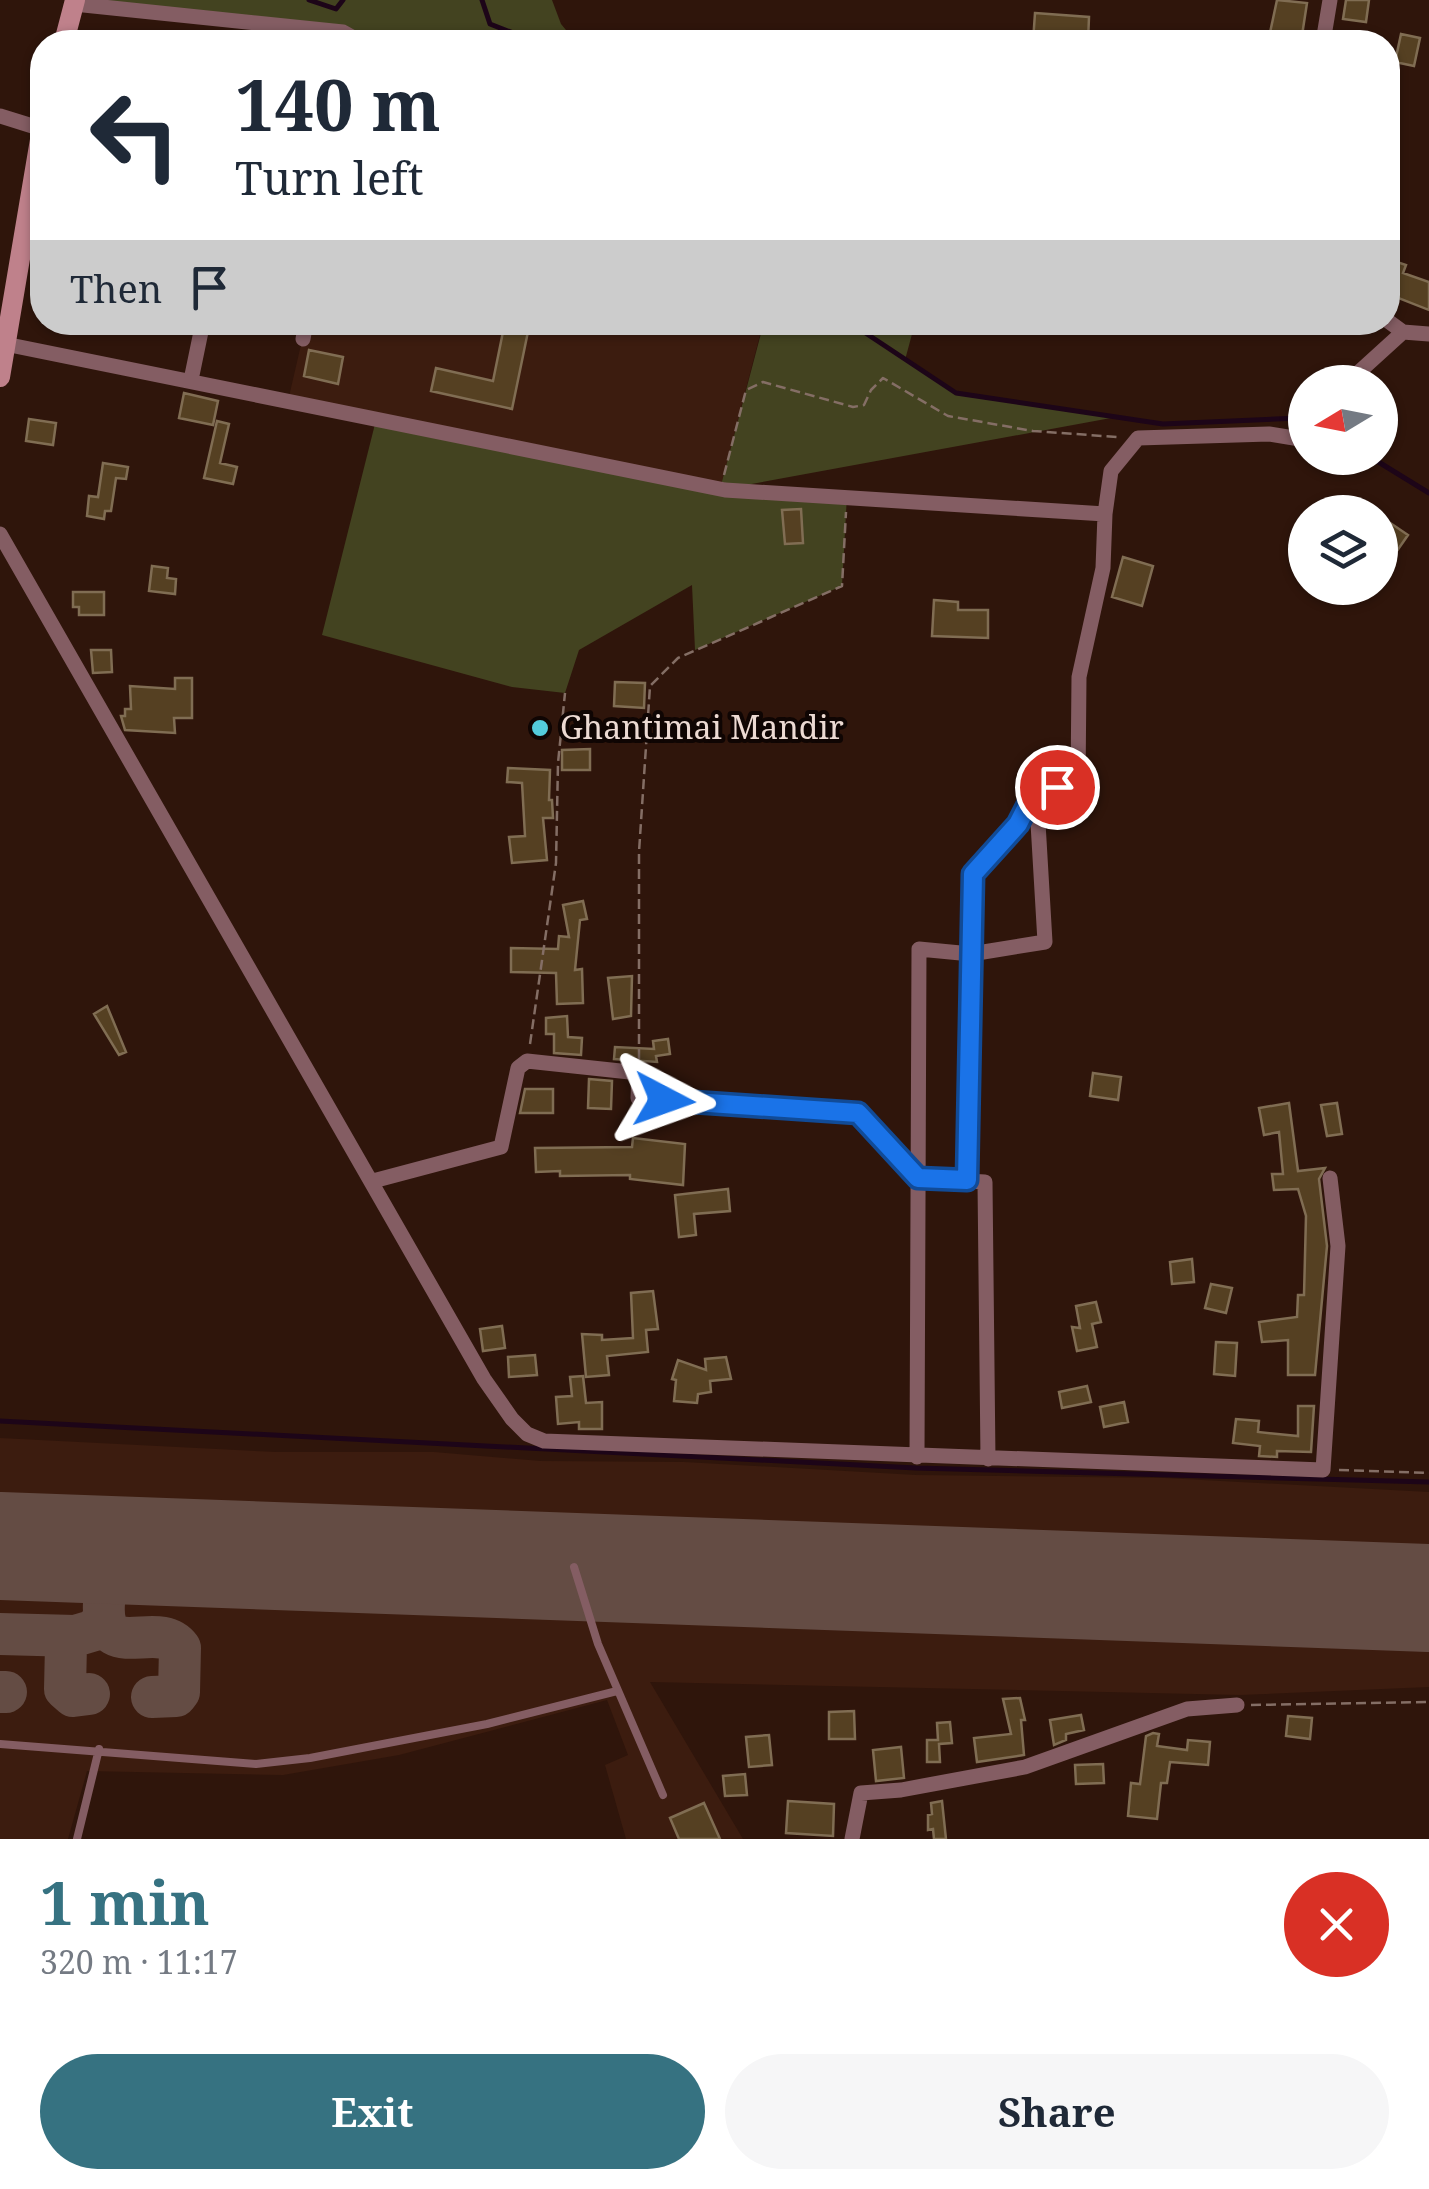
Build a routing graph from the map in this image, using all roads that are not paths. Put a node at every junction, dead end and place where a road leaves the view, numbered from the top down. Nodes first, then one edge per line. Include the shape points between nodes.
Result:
1 (1330, 0) edge
2 (74, 2) edge
3 (266, 24) junction
4 (67, 30) edge
5 (265, 30) edge
6 (324, 30) edge
7 (1326, 30) edge
8 (0, 116) edge
9 (30, 125) edge
10 (30, 198) edge
11 (1402, 332) edge
12 (1429, 334) edge
13 (200, 335) edge
14 (1399, 335) edge
15 (5, 344) junction
16 (1366, 365) edge
17 (0, 377) edge
18 (191, 380) junction
19 (1288, 435) edge
20 (1105, 514) junction
21 (0, 534) edge
22 (1036, 789) junction
23 (971, 954) junction
24 (918, 1178) junction
25 (1330, 1178) dead end
26 (967, 1180) junction
27 (373, 1181) junction
28 (917, 1458) junction
29 (988, 1459) junction
30 (574, 1566) dead end
31 (617, 1691) junction
32 (1237, 1705) road end
33 (0, 1744) edge
34 (99, 1749) junction
35 (662, 1795) dead end
36 (77, 1839) edge
37 (852, 1839) edge

1 - 7 street
2 - 3 street
2 - 4 main road
3 - 5 street
3 - 6 street
8 - 9 street
10 - 15 main road
11 - 12 street
13 - 18 street
14 - 16 street
15 - 17 main road
15 - 18 street
18 - 20 street via 720,489
19 - 20 street via 1138,438 1111,471
20 - 22 street via 1103,568 1078,678 1078,784
21 - 27 street
22 - 23 street via 1018,824 973,874
22 - 23 street via 1045,942
23 - 24 street via 919,949
23 - 26 street
24 - 26 street
24 - 27 street via 858,1113 638,1098 639,1073 527,1061 518,1068 501,1147
24 - 28 street
25 - 29 street via 1338,1246 1322,1470
26 - 29 street via 985,1182
27 - 28 street via 484,1378 527,1434 544,1441
28 - 29 street
30 - 31 lane
31 - 34 lane via 487,1724 290,1761 256,1764
31 - 35 lane
32 - 37 street via 1187,1709 1025,1766 861,1793
33 - 34 lane
34 - 36 lane

